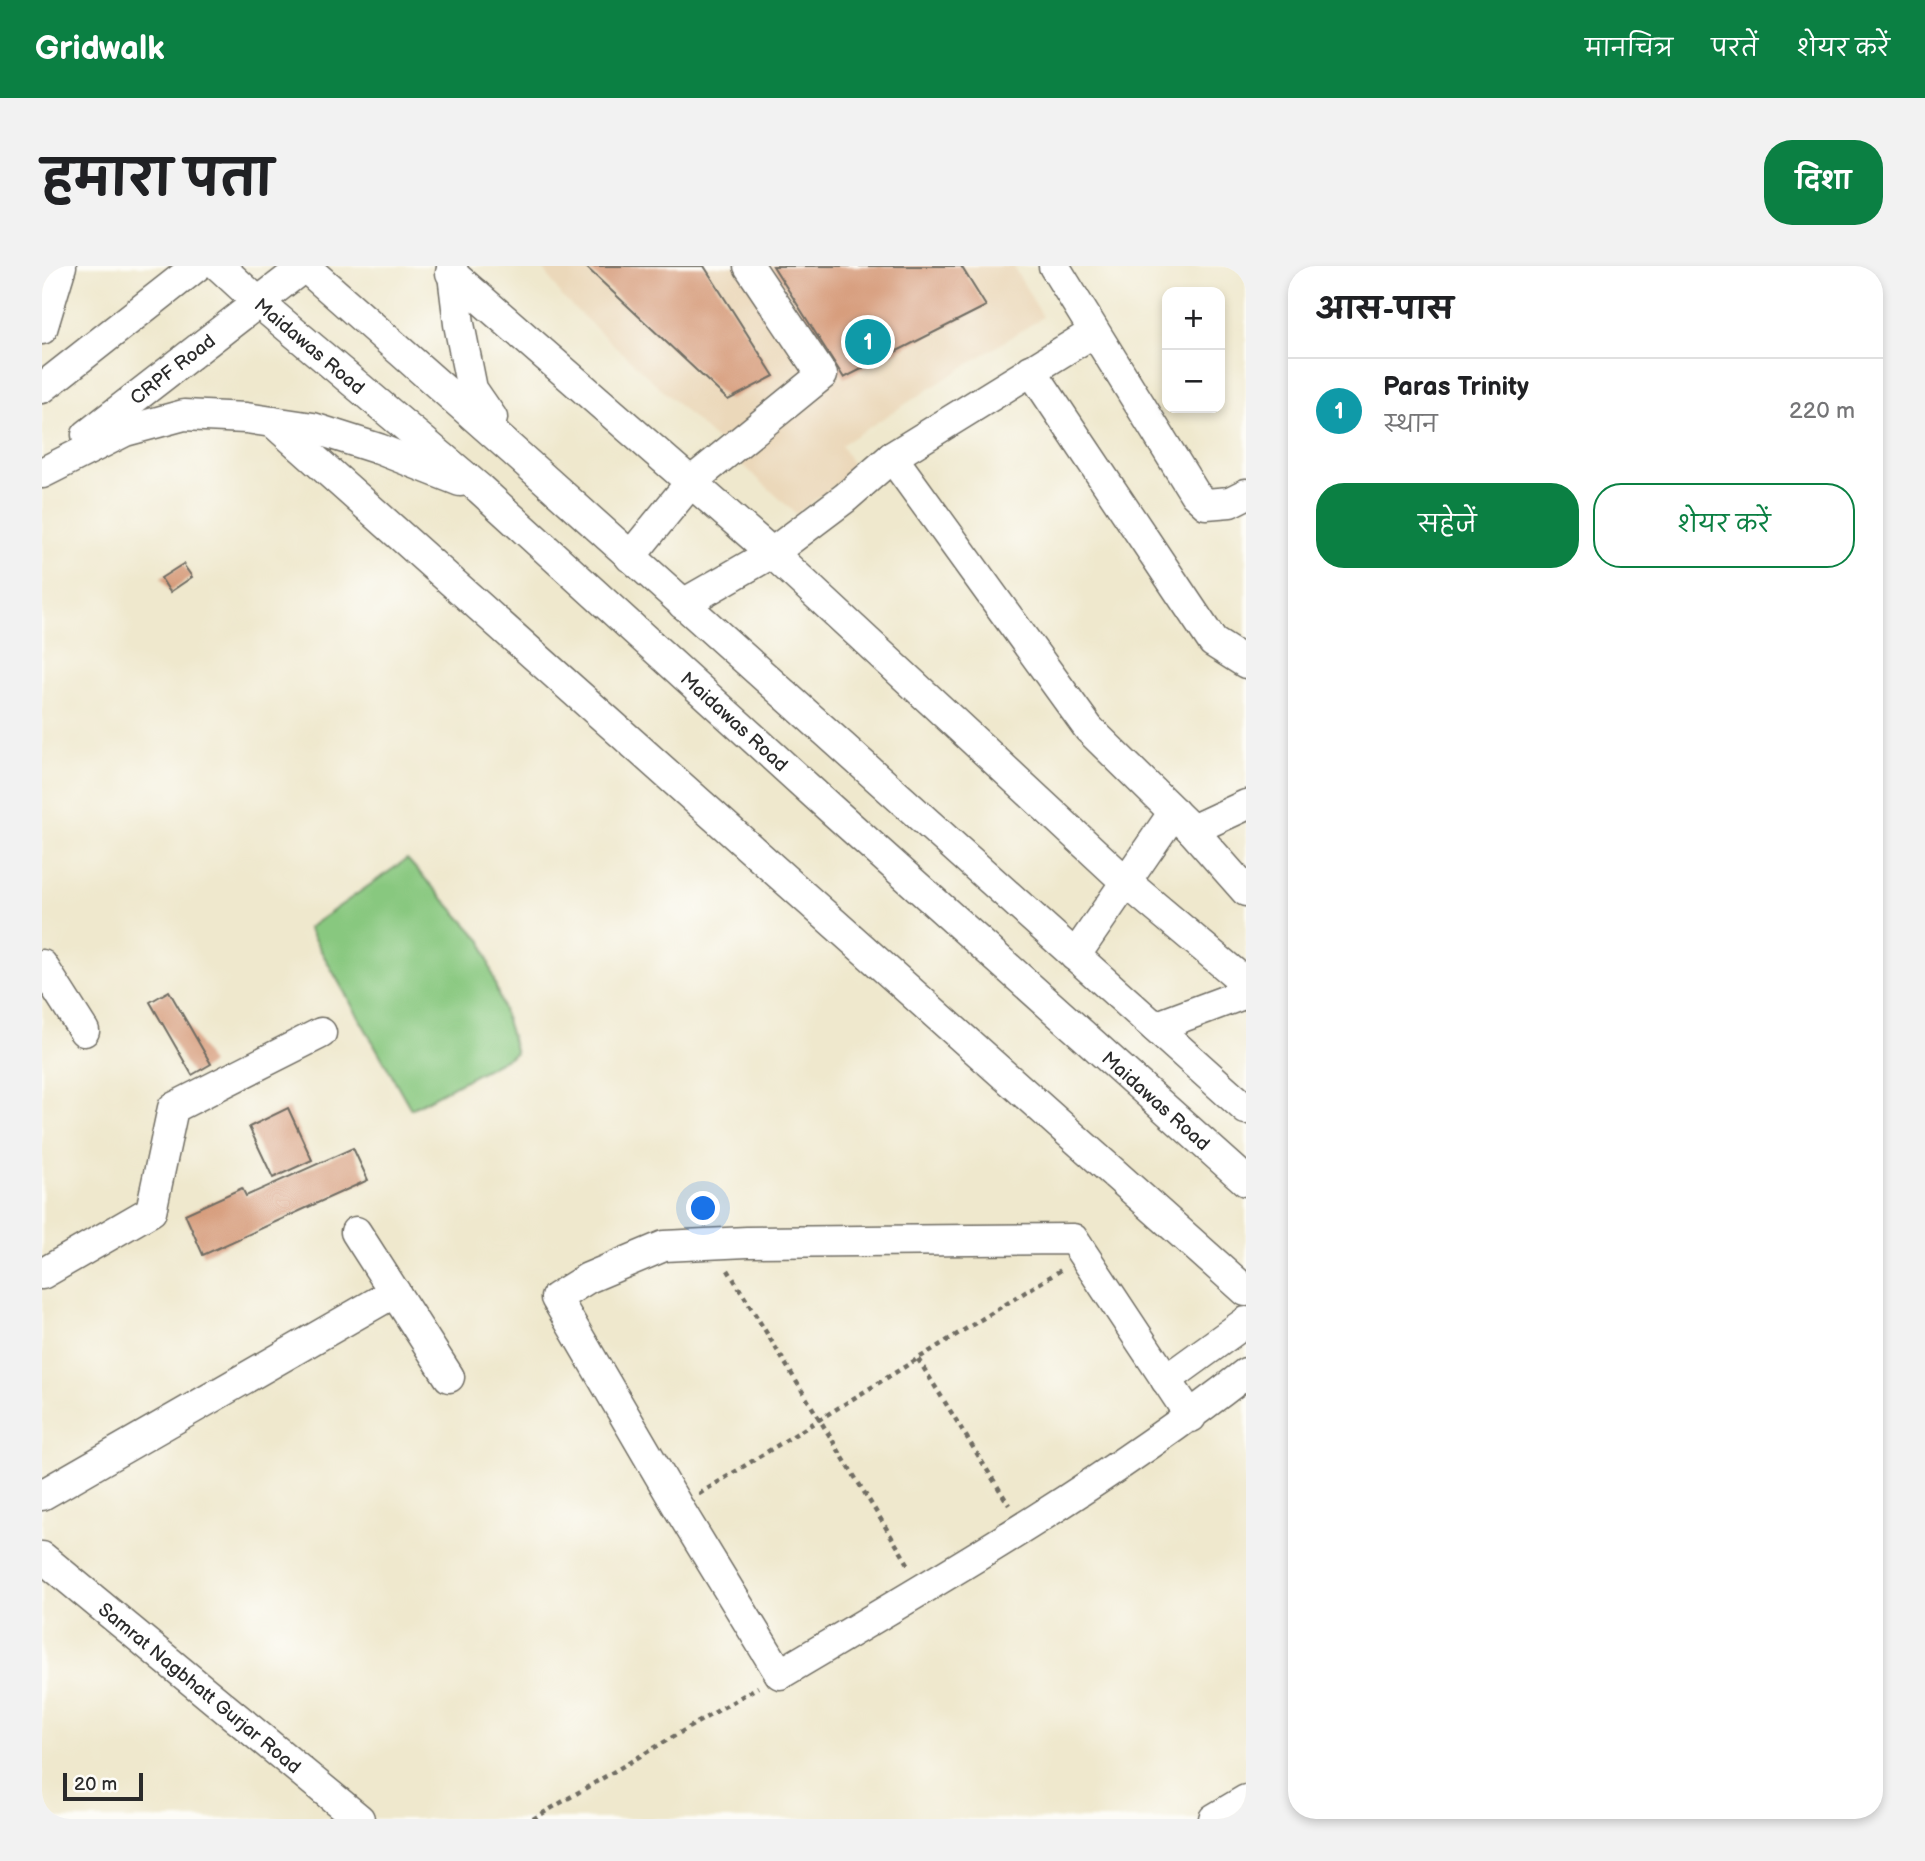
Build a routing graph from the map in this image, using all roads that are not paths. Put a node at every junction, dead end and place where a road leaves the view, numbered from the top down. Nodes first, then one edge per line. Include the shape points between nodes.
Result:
1 (61, 266) edge
2 (197, 266) edge
3 (219, 266) edge
4 (304, 266) edge
5 (749, 266) edge
6 (1054, 266) edge
7 (451, 269) edge
8 (258, 302) junction
9 (42, 329) edge
10 (1094, 331) junction
11 (1031, 370) junction
12 (42, 388) edge
13 (273, 422) junction
14 (519, 456) junction
15 (892, 457) junction
16 (42, 472) edge
17 (691, 482) junction
18 (480, 489) junction
19 (1246, 494) edge
20 (772, 553) junction
21 (631, 556) junction
22 (683, 604) junction
23 (1246, 663) edge
24 (1246, 805) edge
25 (1183, 821) junction
26 (1126, 883) junction
27 (1246, 891) edge
28 (1075, 956) junction
29 (42, 965) edge
30 (1246, 983) edge
31 (1246, 993) edge
32 (1155, 1027) junction
33 (83, 1031) dead end
34 (321, 1033) dead end
35 (1246, 1109) edge
36 (1246, 1181) edge
37 (356, 1232) dead end
38 (42, 1275) edge
39 (1246, 1291) edge
40 (395, 1292) junction
41 (1246, 1322) edge
42 (1246, 1373) edge
43 (449, 1377) dead end
44 (1166, 1380) junction
45 (1191, 1417) junction
46 (42, 1495) edge
47 (42, 1557) edge
48 (1246, 1800) edge
49 (359, 1819) edge
50 (1214, 1819) edge

1 - 9 street
2 - 12 street
3 - 8 street, Maidawas Road
4 - 8 street, CRPF Road
4 - 14 street
5 - 17 street via 822,374
6 - 10 street
7 - 14 street via 472,389
7 - 17 street
8 - 16 street, CRPF Road
8 - 18 street, Maidawas Road
10 - 11 street
10 - 19 street via 1195,494 1206,504 1230,502
11 - 15 street
11 - 23 street via 1213,642
13 - 16 street via 184,415 125,431
13 - 18 street via 313,428 379,449
13 - 39 street
14 - 21 street
15 - 20 street
15 - 25 street via 1089,729
17 - 20 street
17 - 21 street
18 - 36 street, Maidawas Road
20 - 22 street
20 - 26 street
21 - 22 street
22 - 28 street
24 - 25 street
25 - 26 street
25 - 27 street
26 - 28 street
26 - 30 street
28 - 32 street
29 - 33 street
31 - 32 street
32 - 35 street
34 - 38 street via 173,1108 151,1211
37 - 40 street
40 - 43 street
40 - 46 street
41 - 44 street
42 - 45 street
44 - 45 street
44 - 45 street via 1073,1239 664,1246 588,1278 556,1298 780,1674 1023,1527
47 - 49 street, Samrat Nagbhatt Gurjar Road
48 - 50 street

